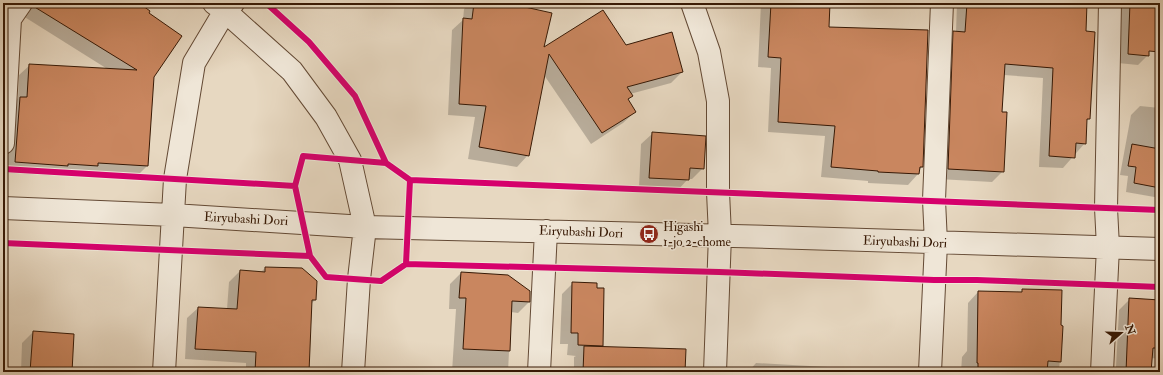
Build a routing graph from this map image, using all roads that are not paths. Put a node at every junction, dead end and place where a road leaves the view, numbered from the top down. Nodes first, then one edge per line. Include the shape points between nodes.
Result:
1 (692, 3) edge
2 (942, 3) edge
3 (1110, 3) edge
4 (224, 6) edge
5 (11, 14) edge
6 (3, 143) edge
7 (3, 208) edge
8 (173, 215) junction
9 (365, 227) junction
10 (546, 231) junction
11 (720, 236) junction
12 (936, 243) junction
13 (1108, 247) junction
14 (1160, 249) edge
15 (164, 372) edge
16 (353, 372) edge
17 (539, 372) edge
18 (715, 372) edge
19 (930, 372) edge
20 (1102, 372) edge

1 - 11 street via 709,52 718,101
2 - 12 street via 934,200
3 - 13 street via 1106,208
4 - 8 street via 194,63 175,180
4 - 9 street via 292,71 326,117 350,160
5 - 6 street
7 - 8 street, Eiryubashi Dori
8 - 9 street, Eiryubashi Dori
8 - 15 street
9 - 10 street, Eiryubashi Dori
9 - 16 street
10 - 11 street, Eiryubashi Dori
10 - 17 street
11 - 12 street, Eiryubashi Dori
11 - 18 street
12 - 13 street, Eiryubashi Dori
12 - 19 street
13 - 14 street, Eiryubashi Dori
13 - 20 street

